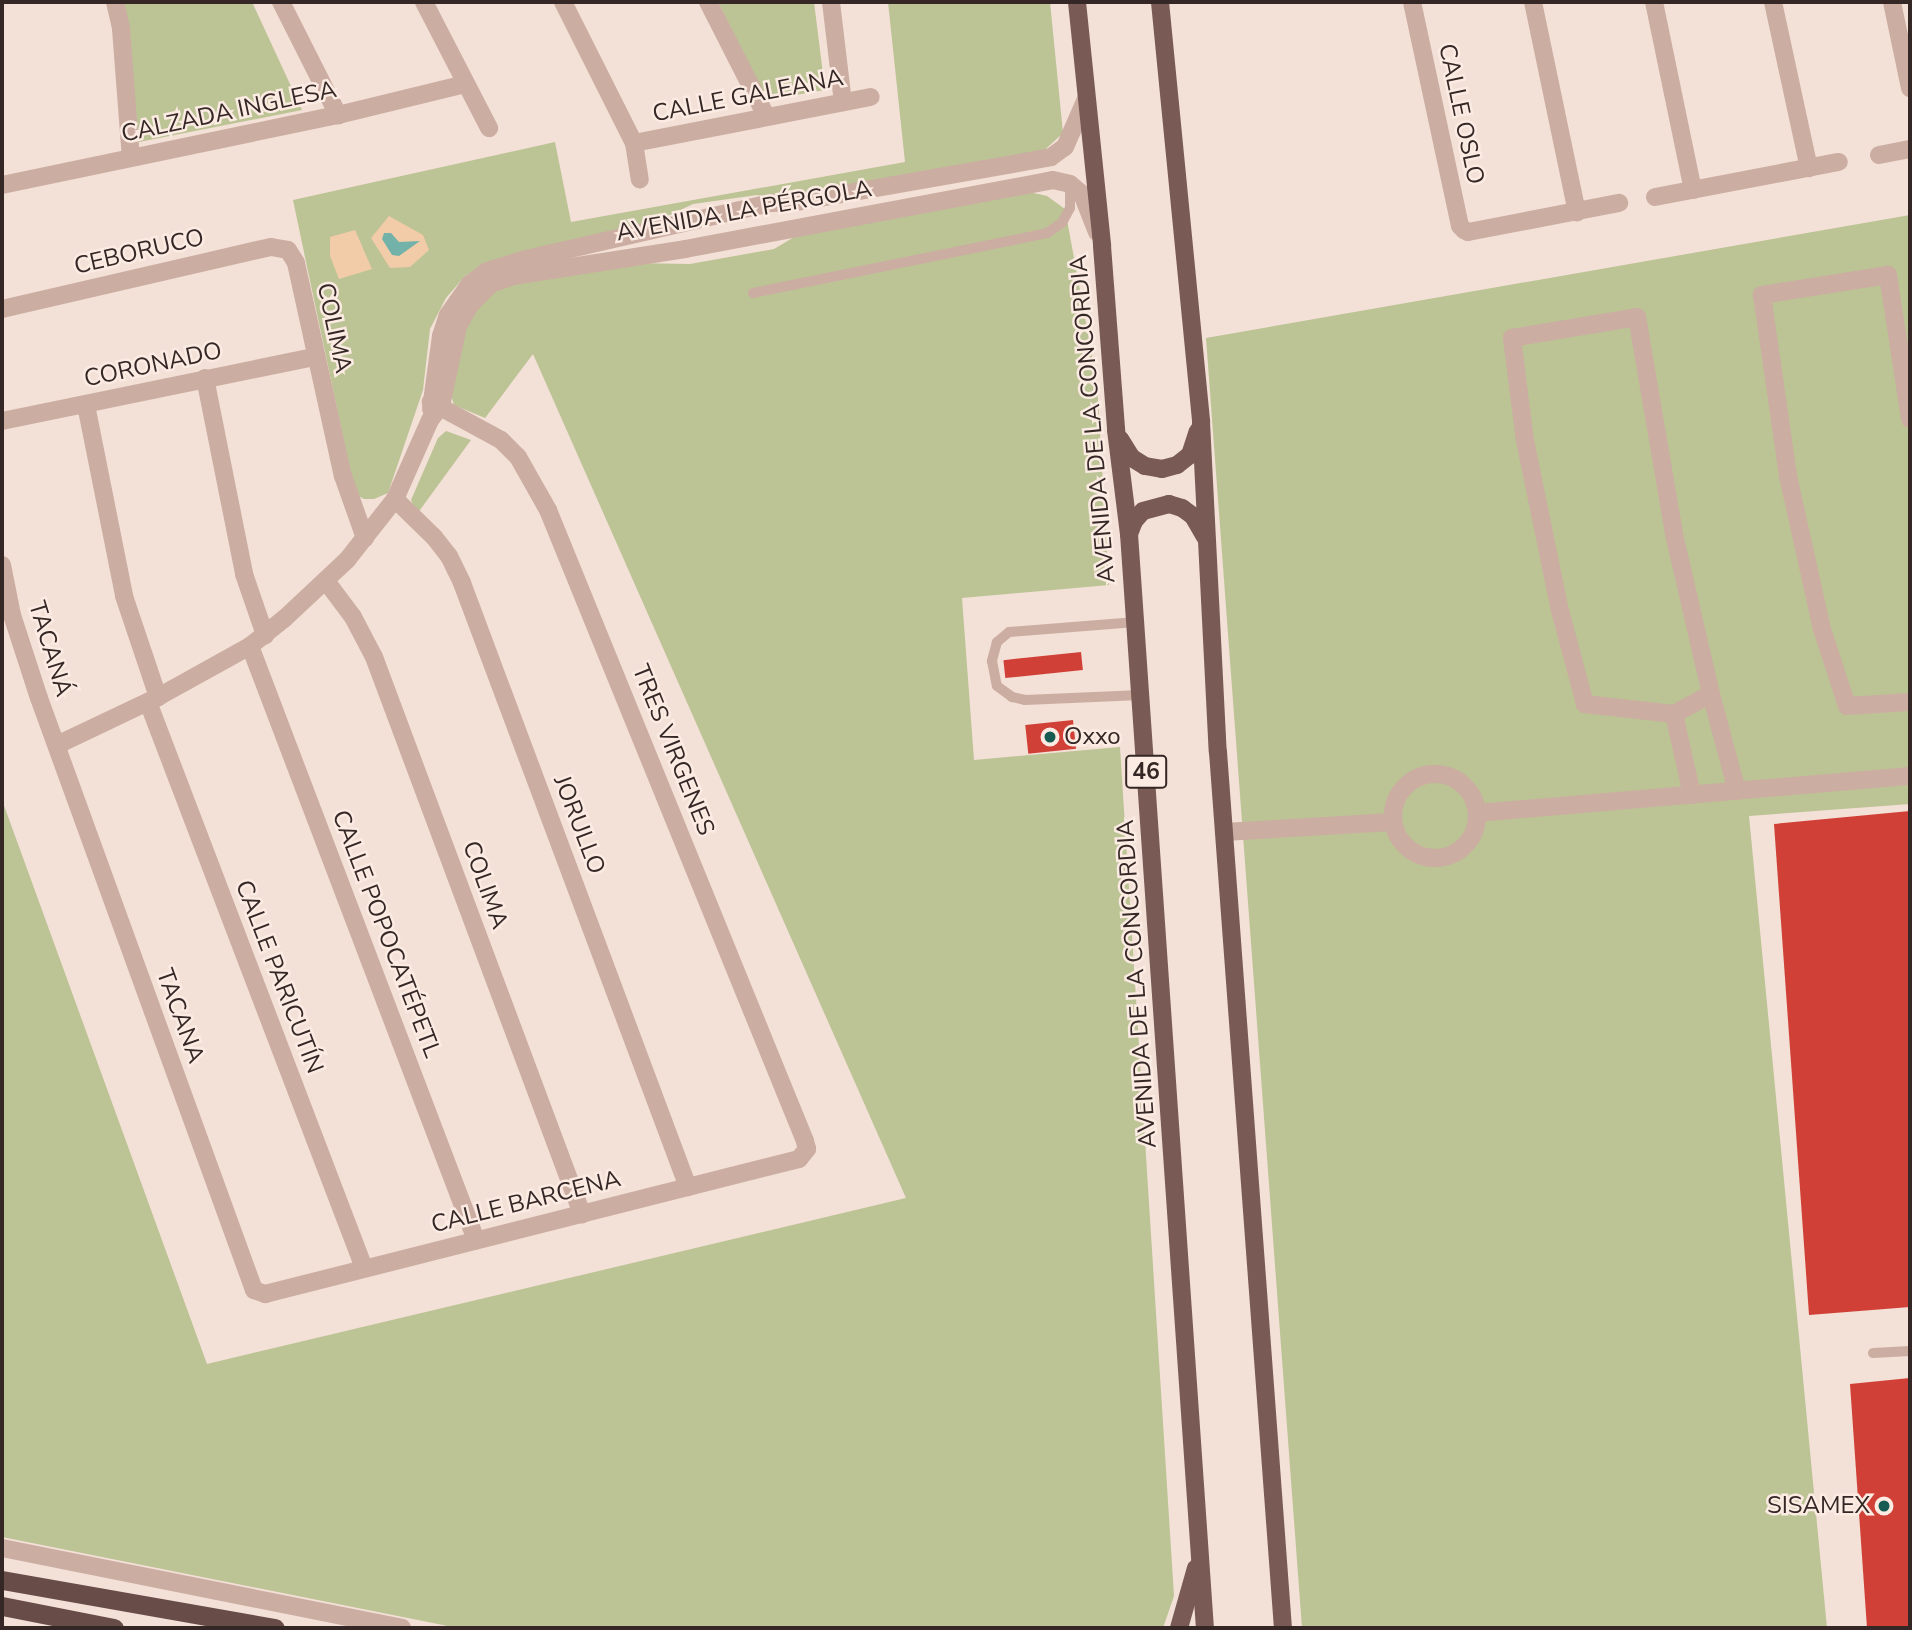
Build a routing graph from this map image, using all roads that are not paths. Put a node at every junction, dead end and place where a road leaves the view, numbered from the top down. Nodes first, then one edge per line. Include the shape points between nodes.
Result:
1 (115, 2) edge
2 (281, 2) edge
3 (424, 2) edge
4 (563, 2) edge
5 (708, 2) edge
6 (831, 2) edge
7 (1077, 2) edge
8 (1160, 2) edge
9 (1412, 2) edge
10 (1533, 2) edge
11 (1654, 2) edge
12 (1773, 2) edge
13 (1892, 2) edge
14 (465, 84) junction
15 (1910, 88) edge
16 (871, 97) dead end
17 (1086, 99) junction
18 (843, 102) junction
19 (338, 114) junction
20 (766, 116) junction
21 (489, 128) dead end
22 (634, 143) junction
23 (1910, 149) edge
24 (1879, 155) dead end
25 (131, 158) junction
26 (1839, 162) dead end
27 (1810, 168) junction
28 (640, 180) dead end
29 (2, 184) edge
30 (1070, 184) junction
31 (1693, 190) junction
32 (1655, 197) dead end
33 (797, 202) junction
34 (1619, 203) dead end
35 (1577, 212) junction
36 (800, 226) junction
37 (653, 229) junction
38 (1102, 246) junction
39 (288, 250) joint
40 (658, 251) junction
41 (753, 293) dead end
42 (2, 309) edge
43 (315, 357) junction
44 (205, 378) junction
45 (86, 405) junction
46 (434, 410) junction
47 (1910, 419) edge
48 (2, 421) edge
49 (1201, 422) junction
50 (1116, 430) junction
51 (395, 499) junction
52 (1129, 534) junction
53 (365, 538) junction
54 (1207, 540) junction
55 (2, 565) edge
56 (326, 582) junction
57 (1136, 622) junction
58 (265, 635) junction
59 (250, 646) junction
60 (1711, 694) junction
61 (1141, 695) junction
62 (153, 700) junction
63 (1910, 702) edge
64 (1674, 714) junction
65 (57, 745) junction
66 (1910, 776) edge
67 (1737, 791) junction
68 (1692, 795) junction
69 (1477, 813) junction
70 (1392, 822) junction
71 (1224, 832) junction
72 (799, 1159) joint
73 (688, 1187) junction
74 (582, 1214) junction
75 (477, 1240) junction
76 (364, 1268) junction
77 (265, 1294) joint
78 (1910, 1351) edge
79 (1873, 1353) dead end
80 (1201, 1544) junction
81 (2, 1548) edge
82 (2, 1580) edge
83 (2, 1606) edge
84 (114, 1628) edge
85 (275, 1628) edge
86 (402, 1628) edge
87 (1179, 1628) edge
88 (1205, 1628) edge
89 (1283, 1628) edge

1 - 25 street
2 - 19 street
3 - 14 street
4 - 22 street
5 - 20 street
6 - 18 street
7 - 17 main road, AVENIDA DE LA CONCORDIA / 46
8 - 49 main road
9 - 35 street, CALLE OSLO via 1460,226 1468,232
10 - 35 street
11 - 31 street
12 - 27 street
13 - 15 street
14 - 19 street, CALZADA INGLESA
14 - 21 street
16 - 18 street, CALLE GALEANA
17 - 33 street, AVENIDA LA PÉRGOLA via 1065,147 1051,157
17 - 38 main road, AVENIDA DE LA CONCORDIA / 46
18 - 20 street, CALLE GALEANA
19 - 25 street, CALZADA INGLESA
20 - 22 street, CALLE GALEANA
22 - 28 street
23 - 24 street
25 - 29 street, CALZADA INGLESA
26 - 27 street
27 - 31 street
30 - 36 street, AVENIDA LA PÉRGOLA via 1054,180
30 - 38 street via 1082,194
30 - 41 lane via 1070,208 1062,223 1047,233
31 - 32 street
33 - 36 street
33 - 37 street, AVENIDA LA PÉRGOLA via 770,203
34 - 35 street
36 - 40 street, AVENIDA LA PÉRGOLA
37 - 40 street
37 - 46 street, AVENIDA LA PÉRGOLA via 522,260 487,271 470,284 448,315 441,336
38 - 50 main road, AVENIDA DE LA CONCORDIA / 46
39 - 42 street, CEBORUCO via 271,247
39 - 43 street, COLIMA via 296,263
40 - 46 street, AVENIDA LA PÉRGOLA via 490,284 458,326
43 - 44 street, CORONADO
43 - 53 street, COLIMA via 343,476
44 - 45 street, CORONADO
44 - 58 street via 244,574
45 - 48 street, CORONADO
45 - 62 street, CALLE PARICUTÍN via 124,596
46 - 51 street
46 - 72 street, TRES VIRGENES via 501,440 518,457 548,510 805,1141 807,1149
47 - 63 street via 1888,275 1762,295 1788,477 1822,629 1847,706
49 - 50 main road via 1190,455 1161,469 1132,458
49 - 54 main road
50 - 52 main road, AVENIDA DE LA CONCORDIA / 46
51 - 53 street
51 - 73 street, JORULLO via 434,537 462,583
52 - 54 main road via 1143,511 1169,504 1193,516
52 - 57 main road, AVENIDA DE LA CONCORDIA / 46
53 - 56 street
54 - 71 main road
55 - 65 street, TACANÁ via 24,655
56 - 58 street
56 - 74 street, COLIMA via 354,617 374,657
57 - 61 main road, AVENIDA DE LA CONCORDIA / 46
57 - 61 lane via 1009,632 997,642 992,662 997,686 1012,697
58 - 59 street
59 - 62 street
59 - 75 street, CALLE POPOCATÉPETL
60 - 64 street
60 - 64 street via 1674,534 1637,317 1512,338 1525,440 1560,611 1585,704
60 - 67 street
61 - 80 main road, AVENIDA DE LA CONCORDIA / 46
62 - 65 street
62 - 76 street, CALLE PARICUTÍN
64 - 68 street
65 - 77 street, TACANA via 250,1284
66 - 67 street
67 - 68 street
68 - 69 street
69 - 70 street via 1476,828 1460,851 1446,858 1432,859 1406,848
69 - 70 street via 1467,788 1444,775 1430,774 1406,785 1398,796
70 - 71 street
71 - 89 main road
72 - 73 street, CALLE BARCENA
73 - 74 street, CALLE BARCENA
74 - 75 street, CALLE BARCENA
75 - 76 street, CALLE BARCENA
76 - 77 street, CALLE BARCENA
78 - 79 lane
80 - 87 main road
80 - 88 main road, AVENIDA DE LA CONCORDIA / 46
81 - 86 street
82 - 85 highway
83 - 84 highway

